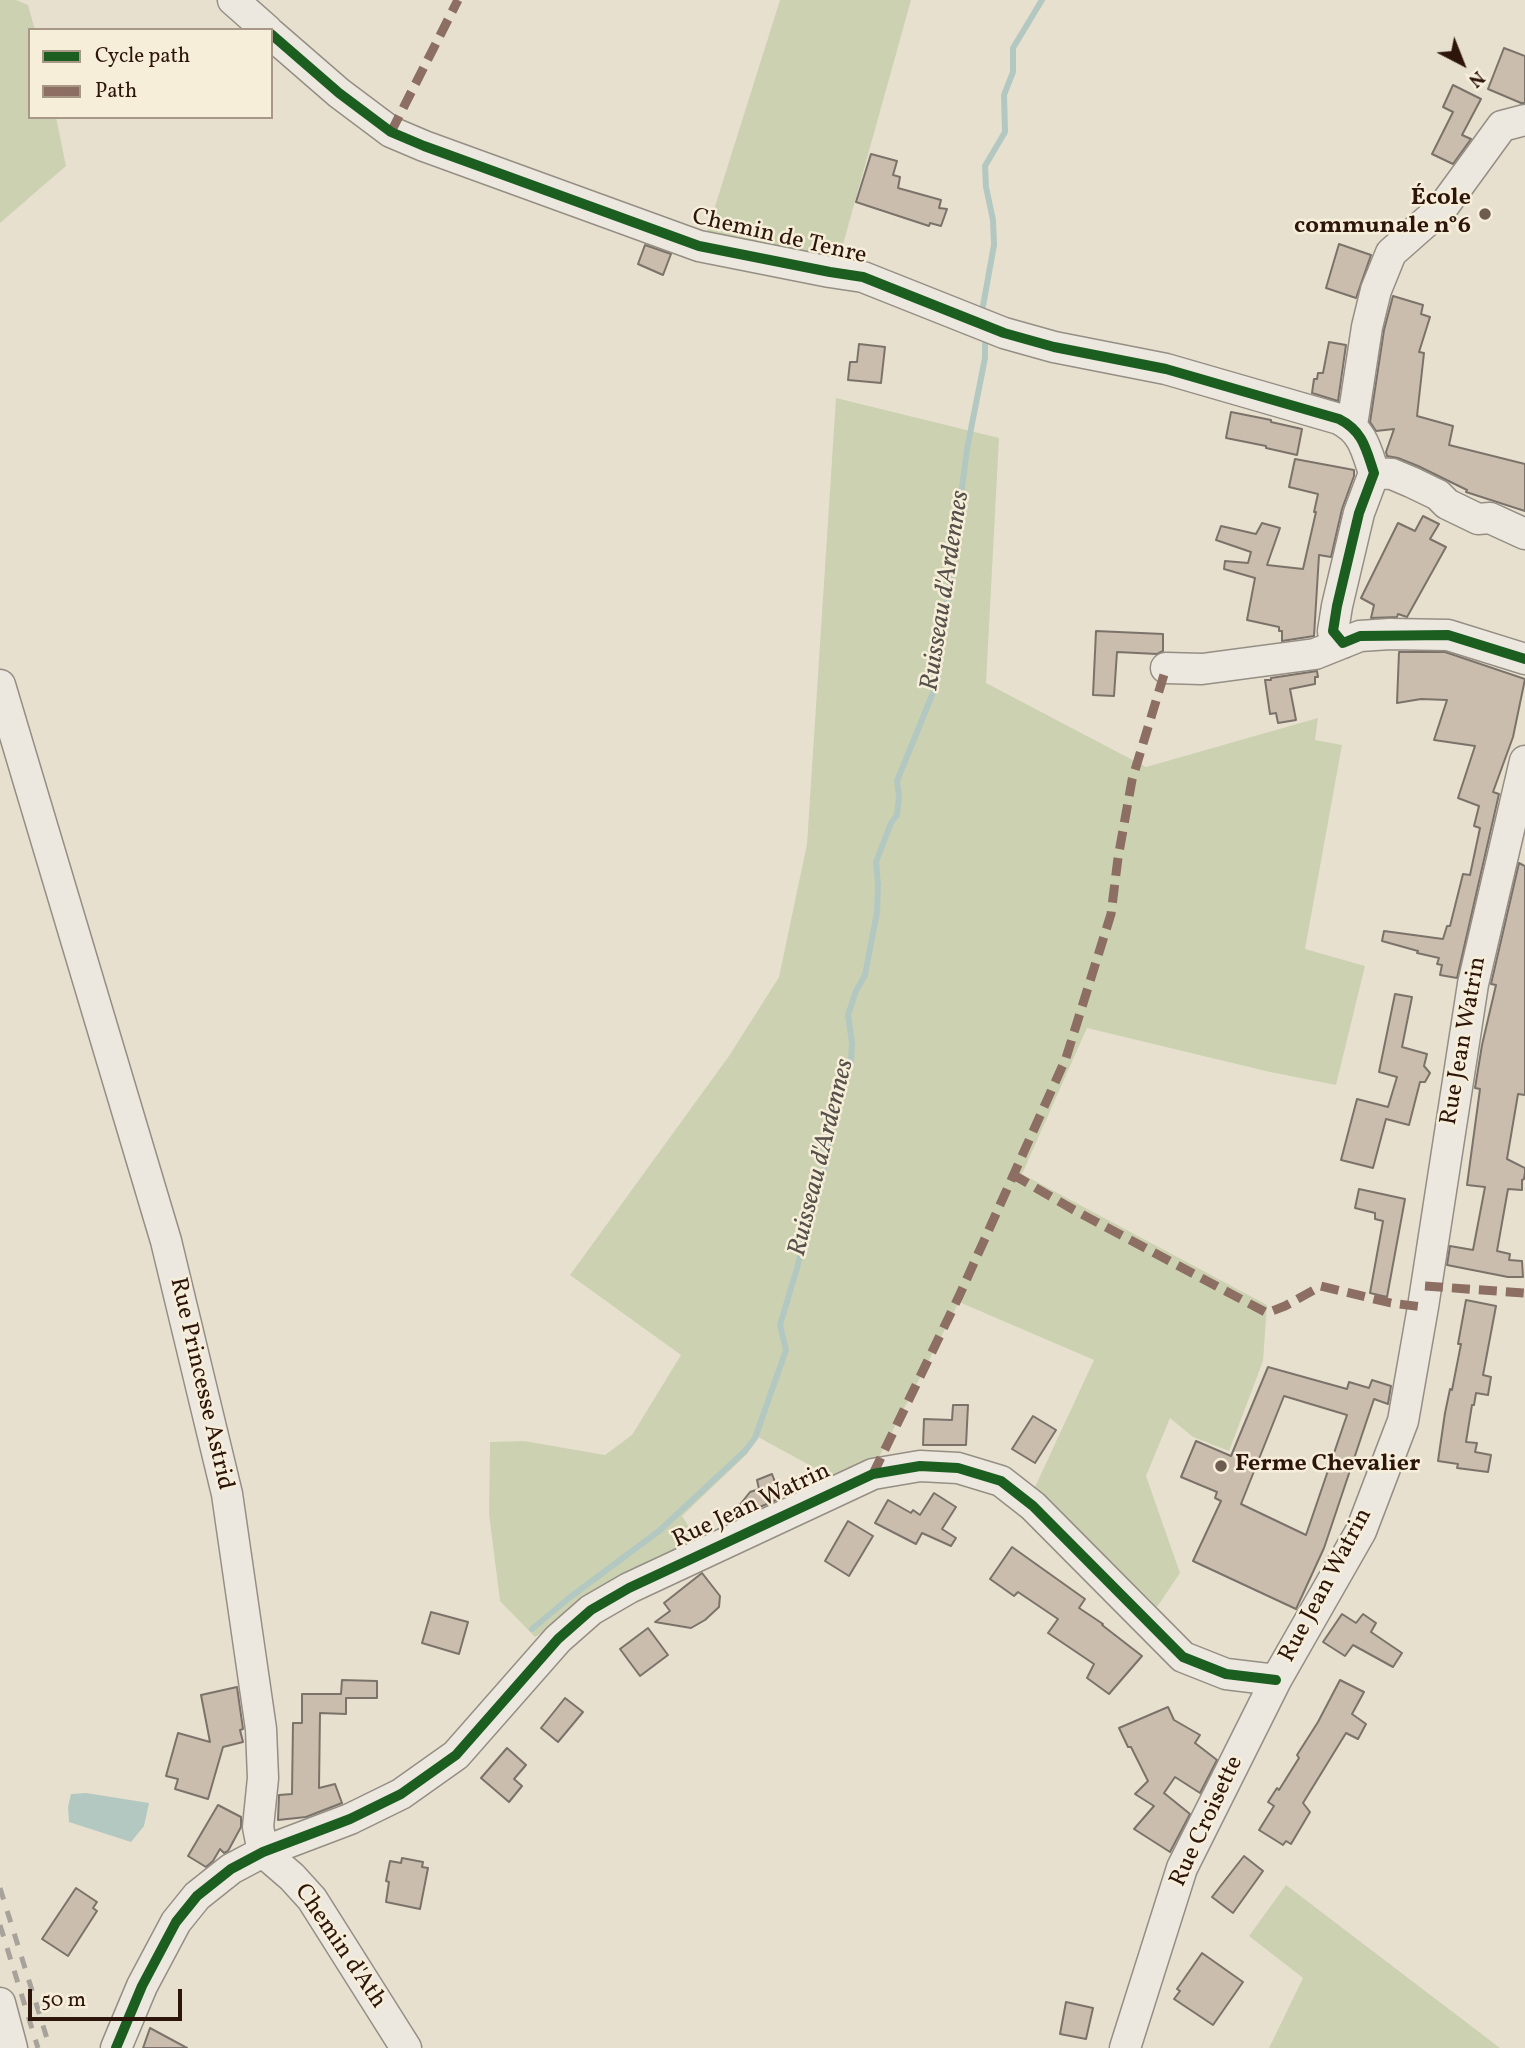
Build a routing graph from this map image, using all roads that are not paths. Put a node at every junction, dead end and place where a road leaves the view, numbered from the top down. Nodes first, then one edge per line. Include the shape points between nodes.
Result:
1 (233, 0) edge
2 (265, 28) edge
3 (273, 35) edge
4 (1525, 120) edge
5 (1352, 425) junction
6 (1374, 473) junction
7 (1525, 534) edge
8 (1343, 643) junction
9 (1525, 659) edge
10 (1167, 668) dead end
11 (0, 685) edge
12 (1525, 761) edge
13 (1276, 1680) junction
14 (264, 1852) junction
15 (0, 2003) edge
16 (12, 2048) edge
17 (116, 2048) edge
18 (405, 2048) edge
19 (1125, 2048) edge

1 - 2 street
3 - 5 street, Chemin de Tenre via 391,132 699,246 863,276 996,331 1166,369
4 - 5 street via 1502,126 1443,207 1391,253 1367,327
5 - 6 street
6 - 7 street via 1392,474 1478,519 1490,518
6 - 8 street via 1359,513 1337,606 1333,631
8 - 9 street via 1360,636 1448,635
8 - 10 street via 1315,654 1202,669
11 - 14 street, Rue Princesse Astrid via 166,1241 227,1494 261,1729 258,1827
12 - 13 street, Rue Jean Watrin via 1473,984 1403,1421 1362,1531
13 - 14 street, Rue Jean Watrin via 1226,1674 1183,1657 1033,1506 1001,1481 958,1468 920,1466 873,1474 591,1610 558,1639 456,1755 401,1794
13 - 19 street, Rue Croisette via 1182,1868
14 - 17 street via 231,1869 197,1896 176,1922
14 - 18 street, Chemin d'Ath via 312,1899
15 - 16 street

